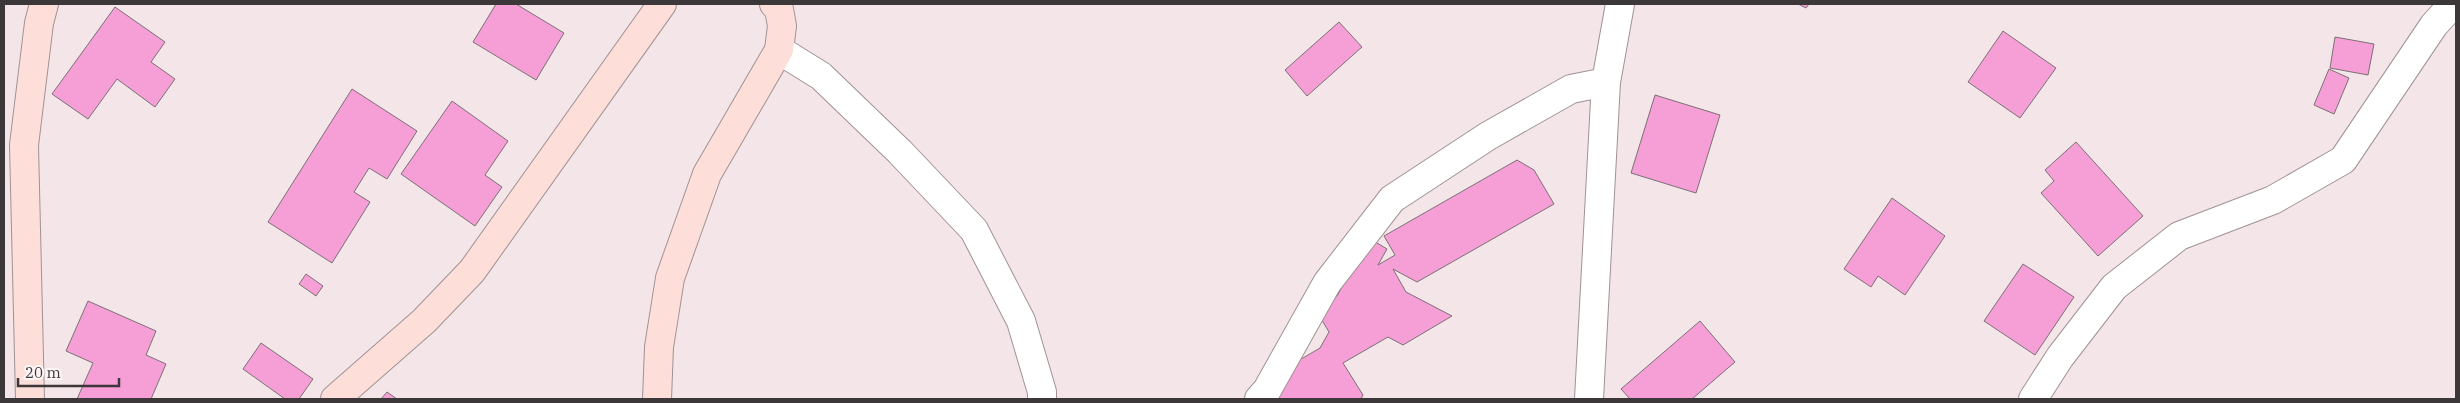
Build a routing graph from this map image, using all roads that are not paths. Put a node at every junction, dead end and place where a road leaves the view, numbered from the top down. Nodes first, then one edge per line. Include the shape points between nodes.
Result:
1 (44, 4) edge
2 (662, 4) edge
3 (774, 4) edge
4 (1620, 4) edge
5 (2453, 4) edge
6 (779, 50) junction
7 (1606, 82) junction
8 (30, 399) edge
9 (335, 399) edge
10 (657, 399) edge
11 (1042, 399) edge
12 (1259, 399) edge
13 (1589, 399) edge
14 (2033, 399) edge

1 - 8 main road via 24,146
2 - 9 main road via 472,271 424,320
3 - 6 main road via 779,9 782,26
4 - 7 street
5 - 14 street via 2434,24 2343,160 2273,200 2172,242 2114,287 2060,357
6 - 10 main road via 708,174 690,219 670,278 659,347
6 - 11 street via 821,76 974,230 1021,321
7 - 12 street via 1571,89 1488,136 1392,199 1327,283
7 - 13 street

